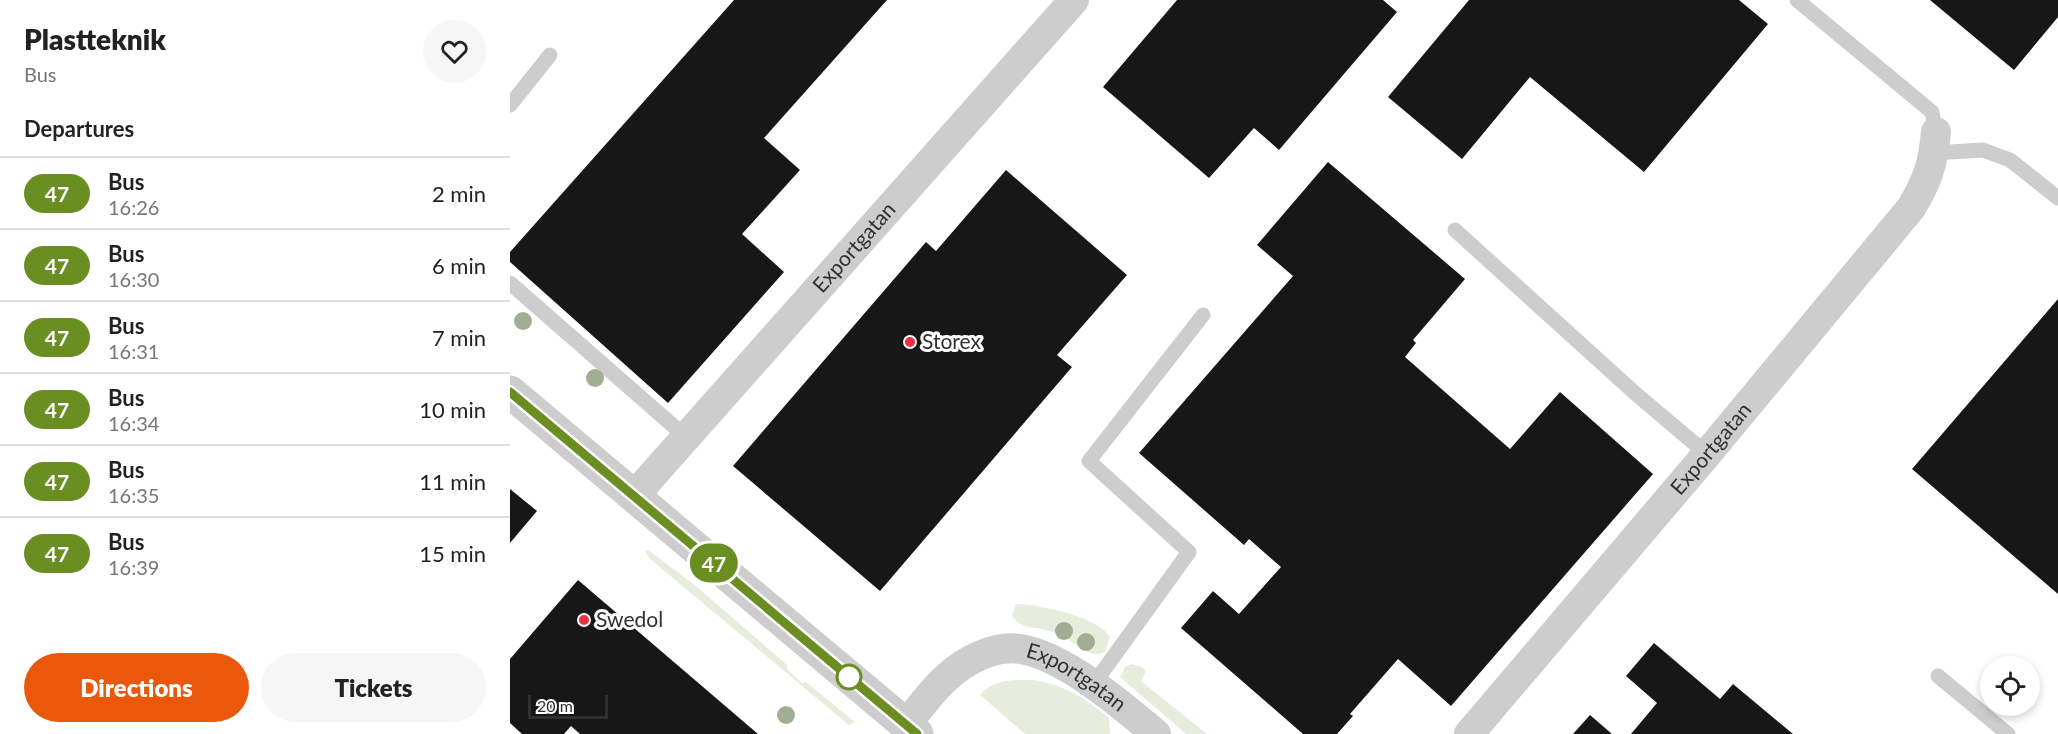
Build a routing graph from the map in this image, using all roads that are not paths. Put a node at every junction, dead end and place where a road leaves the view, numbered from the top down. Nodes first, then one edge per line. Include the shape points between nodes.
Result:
1 (1074, 0) edge
2 (1797, 0) edge
3 (550, 54) dead end
4 (510, 105) edge
5 (1935, 142) junction
6 (2058, 198) edge
7 (1455, 230) dead end
8 (510, 282) edge
9 (1203, 315) dead end
10 (510, 392) edge
11 (686, 437) junction
12 (1707, 454) junction
13 (633, 496) junction
14 (1938, 675) dead end
15 (1094, 685) junction
16 (912, 729) edge
17 (1156, 734) edge
18 (1469, 734) edge
19 (2008, 734) edge

1 - 11 street, Exportgatan
2 - 5 lane via 1932,112
3 - 4 lane
5 - 6 lane via 1983,150 2010,160
5 - 12 street, Exportgatan via 1933,161 1911,208
7 - 12 lane
8 - 11 lane
9 - 15 lane via 1089,461 1189,552
10 - 13 street, Exportgatan
11 - 13 street, Exportgatan
12 - 18 street, Exportgatan
13 - 16 street, Exportgatan
14 - 19 lane
15 - 16 street, Exportgatan via 1038,653 1018,648 992,651 969,661 946,678
15 - 17 street, Exportgatan

